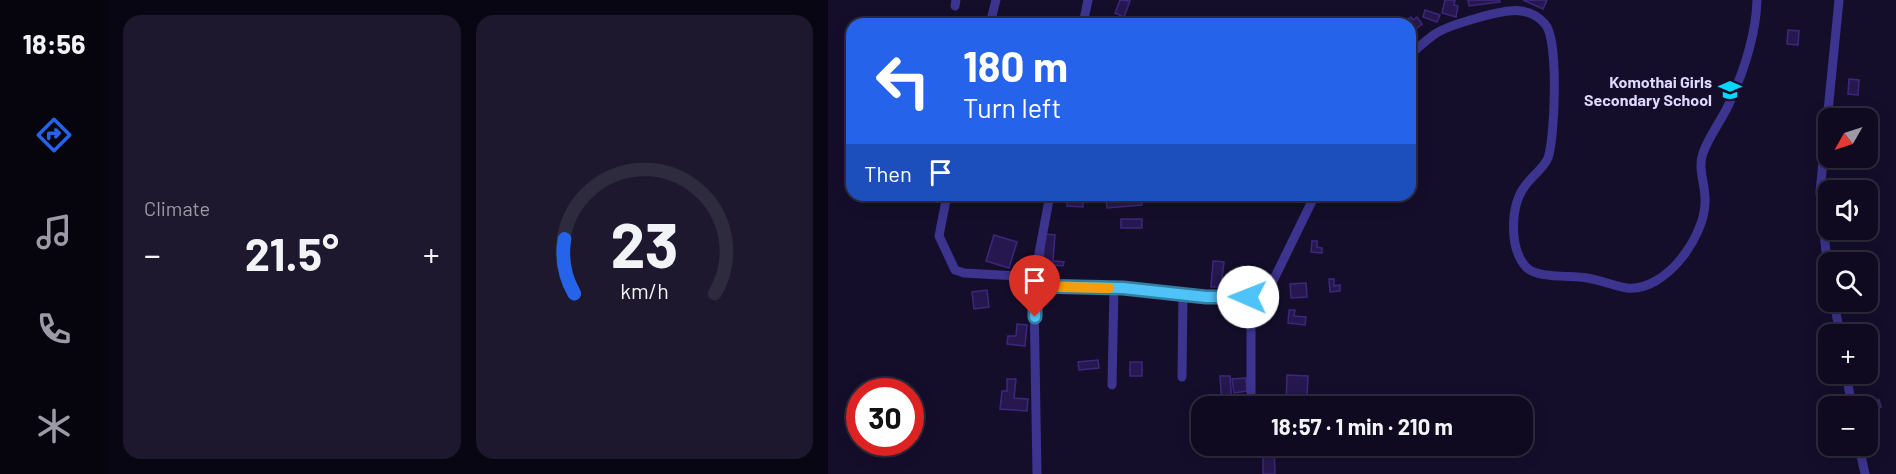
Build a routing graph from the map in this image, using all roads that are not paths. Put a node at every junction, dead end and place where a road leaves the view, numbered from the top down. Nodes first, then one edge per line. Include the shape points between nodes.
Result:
1 (996, 0) edge
2 (1088, 0) edge
3 (1757, 0) edge
4 (1839, 0) edge
5 (992, 18) edge
6 (1084, 18) edge
7 (1416, 49) edge
8 (946, 201) edge
9 (1049, 201) edge
10 (1313, 201) edge
11 (1826, 252) edge
12 (1036, 282) junction
13 (1114, 288) junction
14 (1183, 294) junction
15 (1251, 297) junction
16 (1182, 377) dead end
17 (1112, 385) dead end
18 (1251, 396) edge
19 (1861, 456) edge
20 (1037, 474) edge
21 (1865, 474) edge

1 - 5 street
2 - 6 street
3 - 7 street via 1753,41 1700,164 1706,201 1703,224 1686,253 1663,276 1645,286 1628,288 1569,274 1533,273 1525,266 1515,244 1513,225 1524,187 1547,159 1553,136 1553,51 1547,26 1520,10 1458,23
4 - 11 street via 1820,192
8 - 12 street via 939,236 955,270
9 - 12 street
10 - 15 street via 1272,283
12 - 13 street
12 - 20 street
13 - 14 street
13 - 17 street
14 - 15 street
14 - 16 street
15 - 18 street
19 - 21 street

